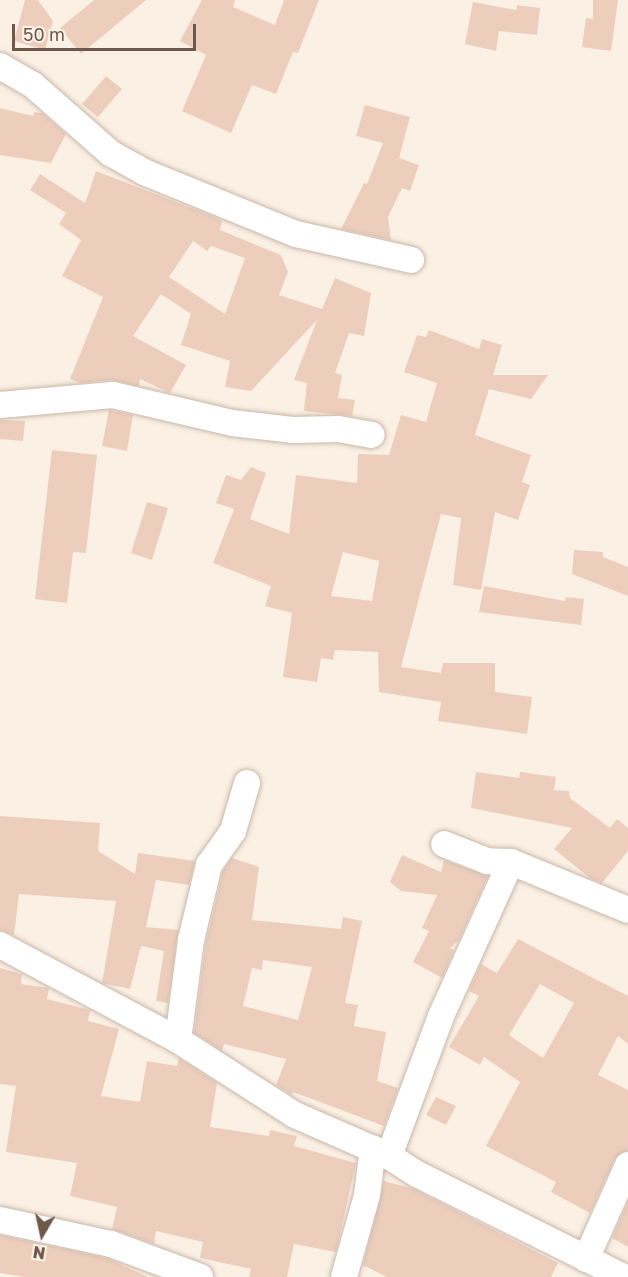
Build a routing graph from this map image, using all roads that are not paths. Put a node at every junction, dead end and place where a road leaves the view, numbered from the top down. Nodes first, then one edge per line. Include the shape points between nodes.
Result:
1 (0, 66) edge
2 (411, 260) dead end
3 (0, 405) edge
4 (371, 435) dead end
5 (247, 783) dead end
6 (444, 844) dead end
7 (511, 862) junction
8 (628, 910) edge
9 (0, 945) edge
10 (178, 1040) junction
11 (381, 1152) junction
12 (628, 1165) edge
13 (0, 1220) edge
14 (586, 1259) junction
15 (200, 1277) edge
16 (344, 1277) edge
17 (624, 1277) edge

1 - 2 street via 33,85 110,153 144,172 297,234
3 - 4 street via 113,395 232,423 293,430 338,429
5 - 10 street via 233,831 209,865 191,940
6 - 7 street via 487,861
7 - 8 street
7 - 11 street
9 - 10 street
10 - 11 street via 295,1115
11 - 14 street
11 - 16 street
12 - 14 street
13 - 15 street via 111,1244
14 - 17 street

